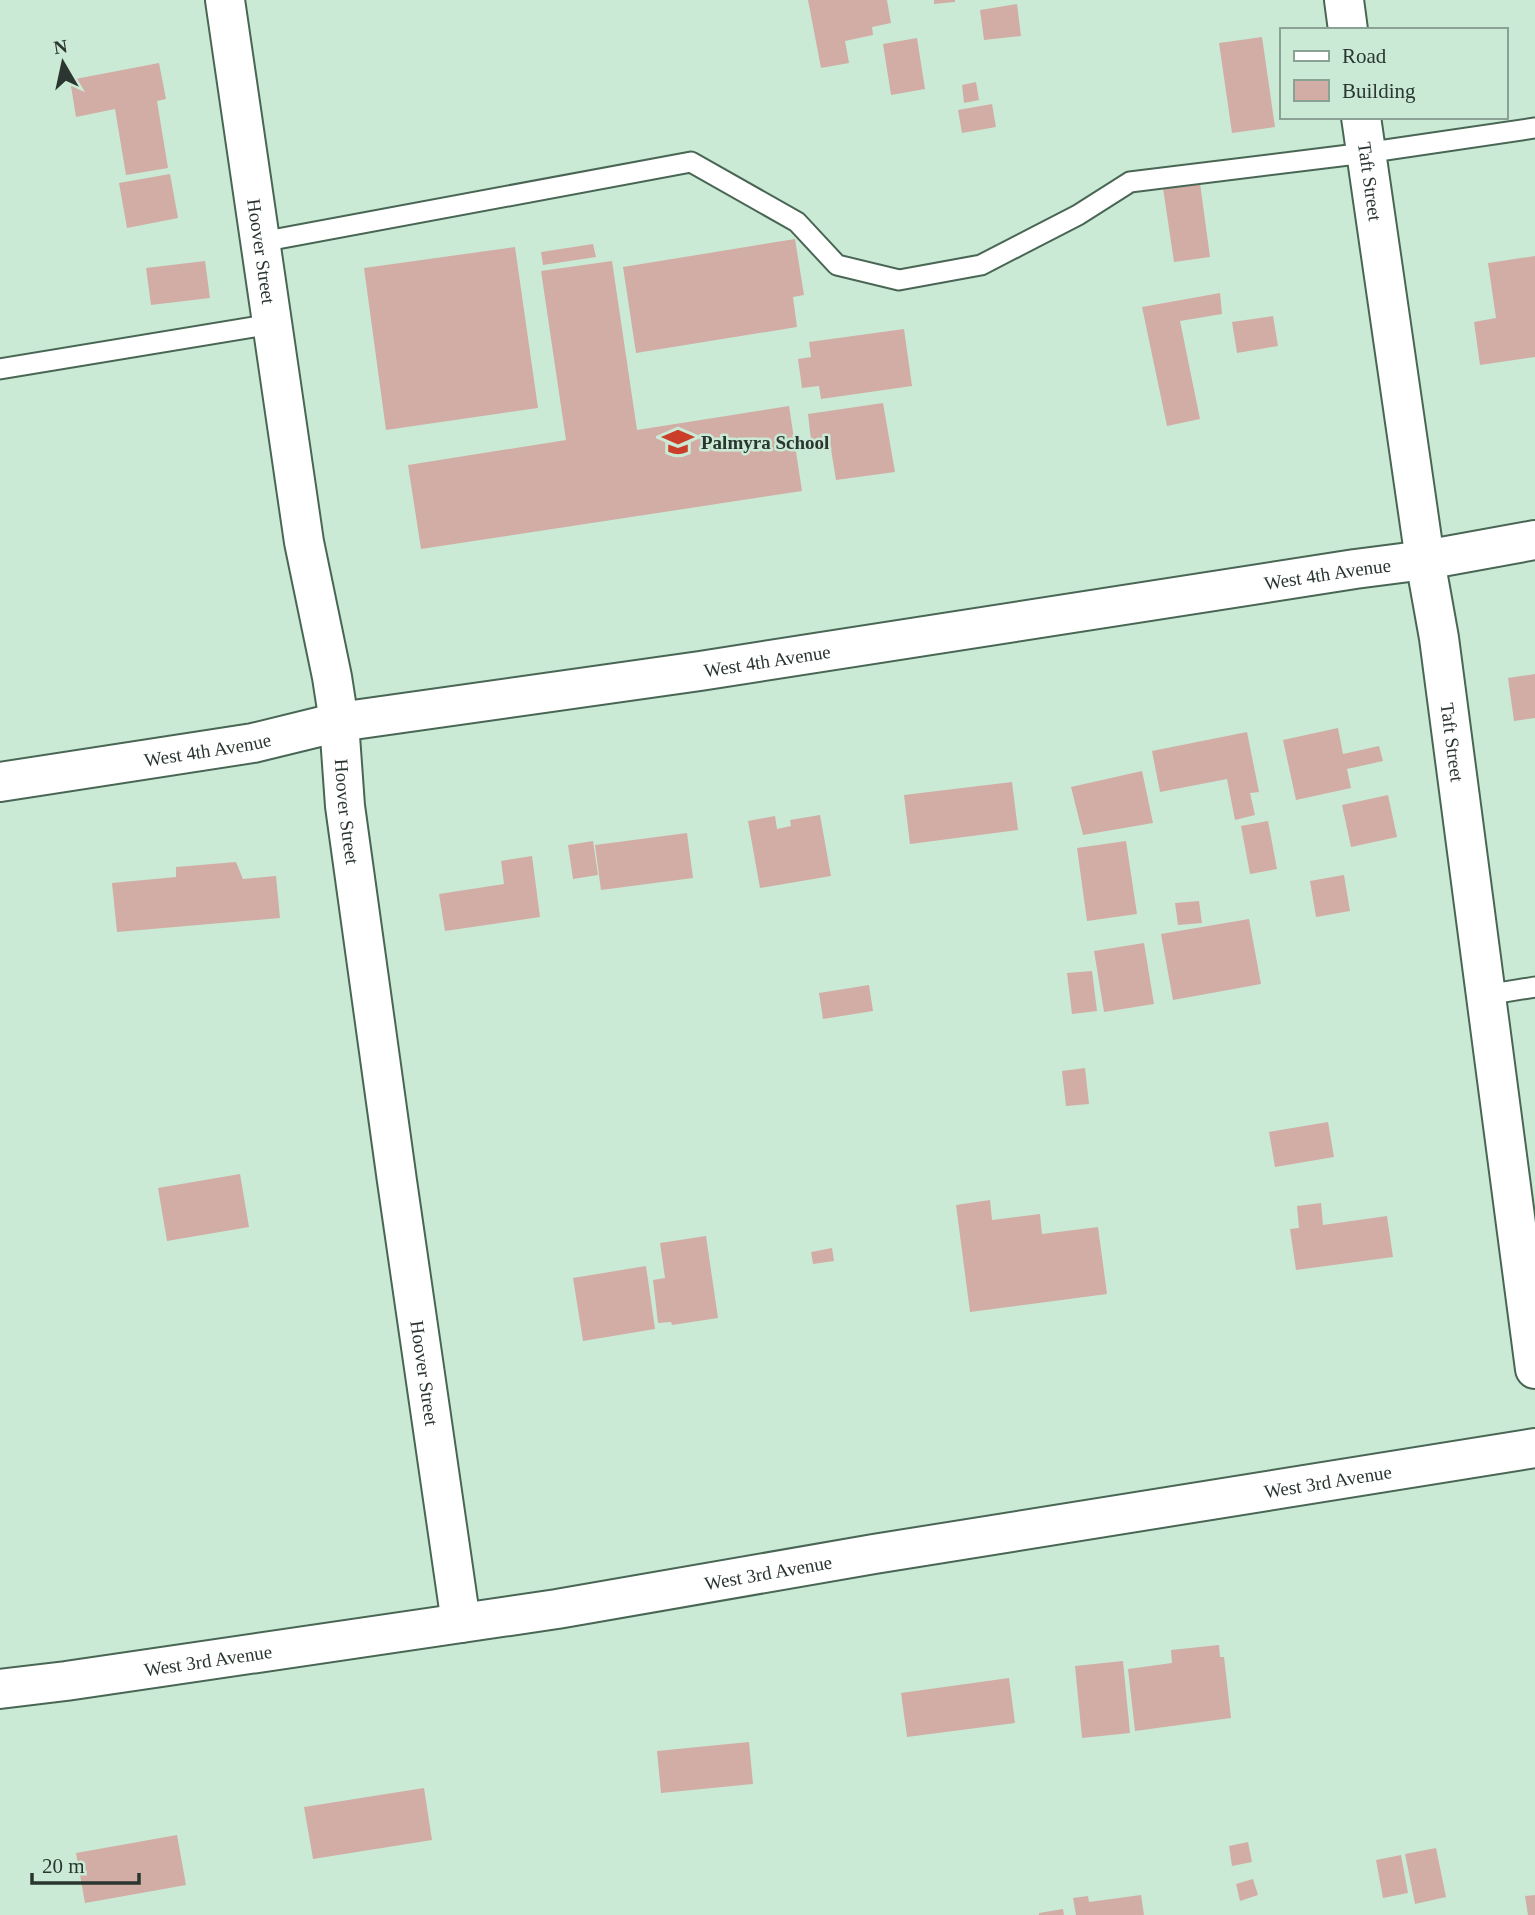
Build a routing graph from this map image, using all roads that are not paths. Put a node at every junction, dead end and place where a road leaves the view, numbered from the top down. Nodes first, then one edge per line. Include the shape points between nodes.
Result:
1 (225, 0) edge
2 (1344, 0) edge
3 (1348, 28) edge
4 (1535, 128) edge
5 (1363, 135) edge
6 (261, 242) junction
7 (272, 324) junction
8 (0, 369) edge
9 (1535, 540) edge
10 (1425, 560) junction
11 (339, 722) junction
12 (0, 782) edge
13 (1535, 988) edge
14 (1486, 995) junction
15 (1535, 1369) edge
16 (1535, 1448) edge
17 (461, 1623) junction
18 (0, 1689) edge

1 - 6 street, Hoover Street
2 - 3 street
4 - 5 lane
5 - 6 lane via 1130,182 1078,215 981,265 899,280 837,265 797,222 691,162
5 - 10 street, Taft Street
6 - 7 street, Hoover Street
7 - 8 lane
7 - 11 street, Hoover Street via 304,542
9 - 10 street, West 4th Avenue
10 - 11 street, West 4th Avenue
10 - 14 street, Taft Street
11 - 12 street, West 4th Avenue via 253,743
11 - 17 street, Hoover Street via 347,820
13 - 14 lane
14 - 15 street, Taft Street
16 - 17 street, West 3rd Avenue
17 - 18 street, West 3rd Avenue

